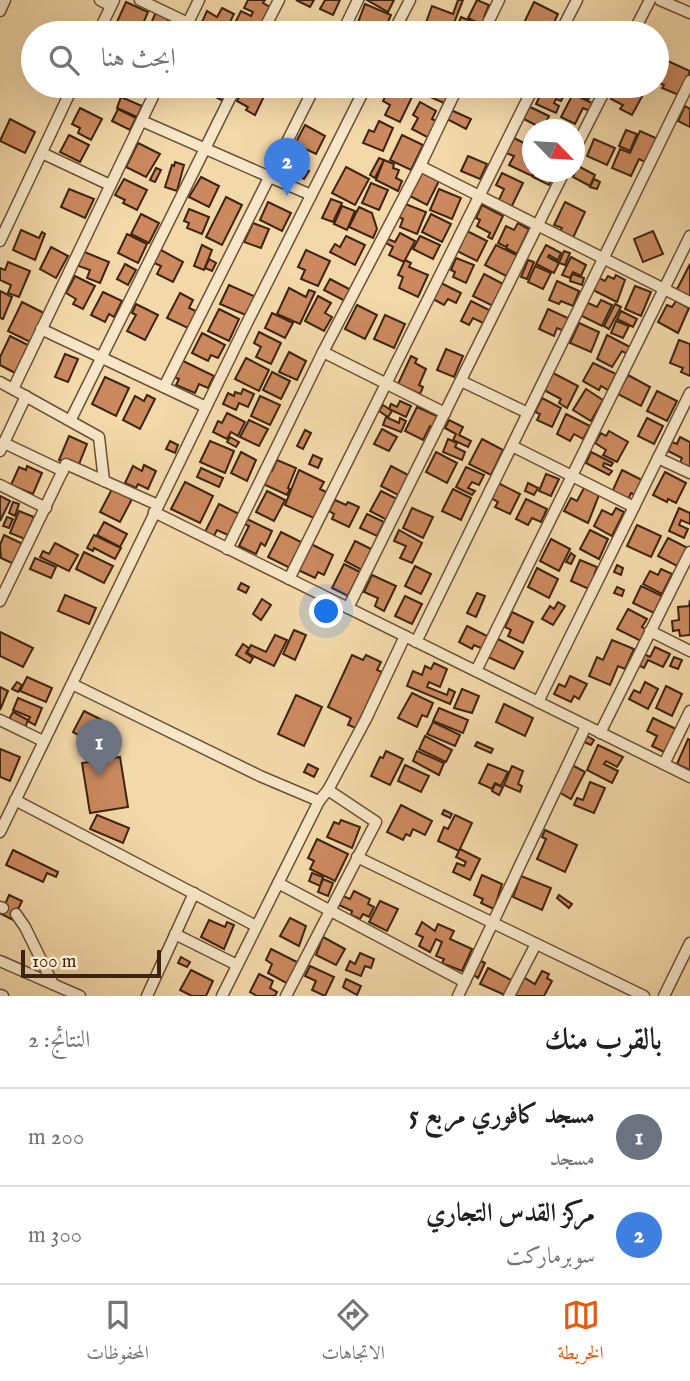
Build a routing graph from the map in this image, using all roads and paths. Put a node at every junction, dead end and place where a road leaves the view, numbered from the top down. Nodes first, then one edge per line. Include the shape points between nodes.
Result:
1 (5, 0) edge
2 (100, 0) edge
3 (140, 0) edge
4 (199, 0) edge
5 (279, 0) edge
6 (358, 0) edge
7 (410, 0) edge
8 (499, 0) edge
9 (577, 0) edge
10 (650, 0) edge
11 (660, 0) edge
12 (113, 3) edge
13 (0, 11) edge
14 (690, 13) edge
15 (104, 21) edge
16 (184, 21) edge
17 (189, 21) edge
18 (268, 21) edge
19 (348, 21) edge
20 (399, 21) edge
21 (489, 21) edge
22 (566, 21) edge
23 (639, 21) edge
24 (690, 81) edge
25 (67, 98) edge
26 (153, 98) edge
27 (230, 98) edge
28 (309, 98) edge
29 (360, 98) edge
30 (452, 98) edge
31 (528, 98) edge
32 (601, 98) edge
33 (142, 121) junction
34 (585, 130) edge
35 (205, 149) junction
36 (42, 153) junction
37 (420, 166) junction
38 (270, 177) junction
39 (559, 182) edge
40 (110, 185) junction
41 (311, 195) junction
42 (479, 196) junction
43 (537, 225) junction
44 (690, 236) edge
45 (0, 241) edge
46 (603, 258) junction
47 (664, 289) junction
48 (690, 302) edge
49 (41, 329) junction
50 (323, 352) junction
51 (101, 358) junction
52 (461, 381) junction
53 (0, 382) edge
54 (387, 383) junction
55 (164, 387) junction
56 (13, 389) junction
57 (690, 393) edge
58 (26, 396) junction
59 (206, 407) junction
60 (445, 413) junction
61 (528, 413) junction
62 (71, 419) junction
63 (512, 446) junction
64 (2, 447) edge
65 (658, 458) junction
66 (63, 471) junction
67 (690, 473) edge
68 (572, 476) junction
69 (103, 481) junction
70 (0, 485) edge
71 (634, 506) junction
72 (46, 508) junction
73 (156, 508) junction
74 (227, 549) junction
75 (690, 552) edge
76 (289, 579) junction
77 (0, 601) edge
78 (348, 608) junction
79 (650, 631) junction
80 (405, 636) junction
81 (416, 642) junction
82 (690, 651) edge
83 (476, 671) junction
84 (72, 684) junction
85 (538, 702) junction
86 (690, 711) edge
87 (0, 720) edge
88 (586, 726) junction
89 (600, 733) junction
90 (43, 741) junction
91 (664, 764) junction
92 (690, 777) edge
93 (328, 790) junction
94 (15, 800) junction
95 (318, 801) junction
96 (0, 832) edge
97 (358, 857) junction
98 (278, 883) junction
99 (194, 893) junction
100 (330, 910) junction
101 (16, 914) dead end
102 (492, 923) junction
103 (257, 926) junction
104 (175, 934) junction
105 (690, 943) edge
106 (536, 944) junction
107 (0, 961) edge
108 (237, 965) junction
109 (465, 982) junction
110 (52, 984) junction
111 (80, 996) edge
112 (147, 996) edge
113 (222, 996) edge
114 (286, 996) edge
115 (458, 996) edge
116 (509, 996) edge
117 (644, 996) edge
118 (664, 996) edge

1 - 13 street
2 - 12 street
3 - 16 street
4 - 17 street
5 - 18 street
6 - 19 street
7 - 20 street
8 - 21 street
9 - 22 street
10 - 23 street
11 - 14 street
12 - 15 street
24 - 46 street
25 - 36 street
26 - 33 street
27 - 35 street
28 - 38 street
29 - 41 street
30 - 37 street
31 - 42 street
32 - 34 street
33 - 35 street
33 - 40 street
35 - 38 street
35 - 51 street
36 - 40 street
36 - 45 street
37 - 42 street
37 - 50 street
38 - 41 street
38 - 55 street
39 - 43 street
40 - 49 street
41 - 59 street
42 - 43 street
42 - 54 street
43 - 46 street
43 - 52 street
44 - 47 street
46 - 47 street
46 - 61 street
47 - 48 street
47 - 68 street
49 - 51 street
49 - 56 street
50 - 54 street
50 - 74 street
51 - 55 street
51 - 62 street
52 - 60 street
52 - 61 street
53 - 56 street
54 - 60 street
54 - 76 street
55 - 59 street
56 - 58 street
57 - 65 street
58 - 62 street
58 - 64 street
59 - 73 street
60 - 78 street
61 - 63 street
62 - 69 street via 99,437
63 - 68 street
63 - 81 street
64 - 66 street
65 - 67 street
65 - 71 street
66 - 69 street via 66,464
66 - 72 street
68 - 71 street
68 - 83 street
69 - 73 street
70 - 72 street
71 - 85 street
72 - 77 street
73 - 74 street
73 - 84 street
74 - 76 street
75 - 79 street
76 - 78 street
78 - 80 street
79 - 82 street
79 - 89 street
80 - 81 street
80 - 93 street
81 - 83 street
83 - 85 street
84 - 90 street
84 - 95 street
85 - 88 street
86 - 91 street
87 - 90 street
88 - 89 street
88 - 102 street
89 - 91 street
90 - 94 street
91 - 92 street
93 - 95 street
93 - 97 street via 376,822
94 - 96 street
94 - 99 street
95 - 98 street
97 - 100 street
97 - 102 street
98 - 100 street
98 - 103 street
99 - 103 street
99 - 104 street
100 - 109 street
100 - 114 street
101 - 110 street
102 - 106 street
102 - 109 street
103 - 108 street
104 - 108 street
104 - 112 street
105 - 118 street
106 - 116 street
106 - 117 street
107 - 110 street
108 - 113 street
109 - 115 street
110 - 111 street

